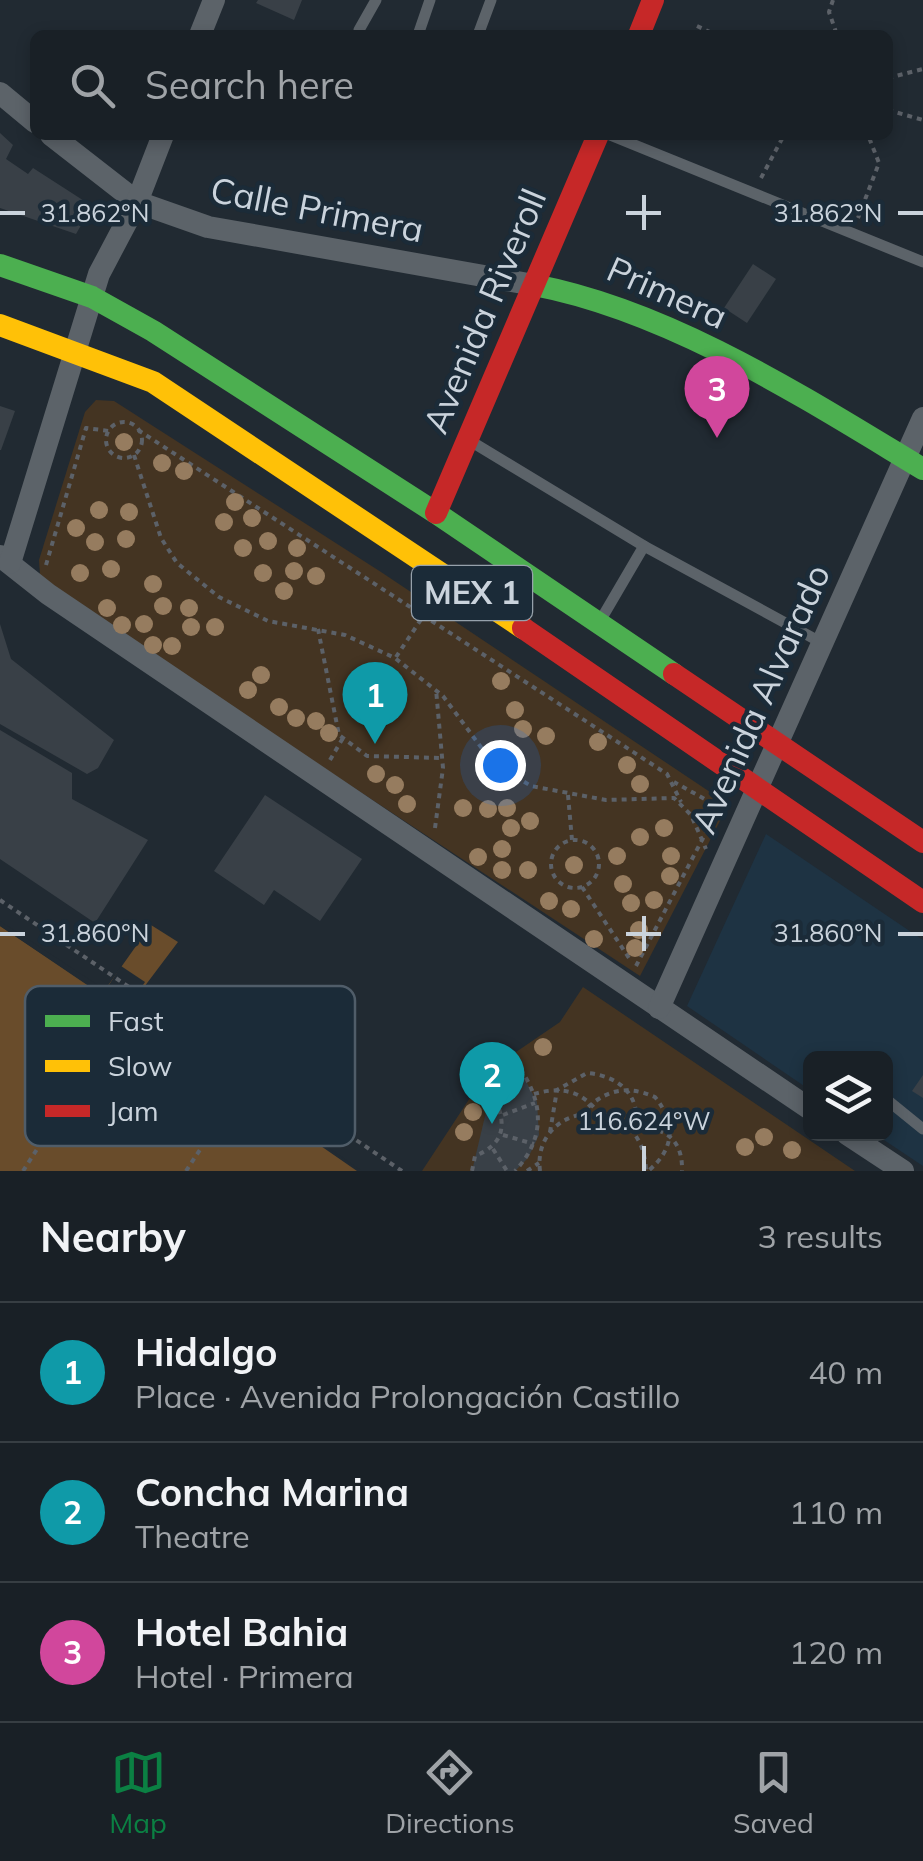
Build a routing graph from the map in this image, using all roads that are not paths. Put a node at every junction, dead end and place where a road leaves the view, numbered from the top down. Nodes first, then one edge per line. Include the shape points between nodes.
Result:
1 (214, 0) edge
2 (376, 0) edge
3 (430, 0) edge
4 (491, 0) edge
5 (654, 0) edge
6 (202, 30) edge
7 (360, 30) dead end
8 (420, 30) edge
9 (480, 30) edge
10 (641, 30) edge
11 (0, 92) edge
12 (30, 118) edge
13 (56, 140) edge
14 (161, 140) edge
15 (596, 140) edge
16 (623, 140) edge
17 (137, 202) junction
18 (923, 262) edge
19 (0, 264) edge
20 (534, 285) junction
21 (92, 297) junction
22 (0, 325) edge
23 (73, 351) junction
24 (923, 418) edge
25 (468, 440) junction
26 (915, 464) edge
27 (436, 514) junction
28 (644, 546) junction
29 (5, 559) edge
30 (598, 624) junction
31 (824, 644) junction
32 (778, 746) junction
33 (761, 788) junction
34 (923, 842) edge
35 (923, 902) edge
36 (660, 1008) junction
37 (803, 1104) edge
38 (893, 1105) edge
39 (923, 1129) edge
40 (858, 1141) edge
41 (903, 1171) edge

1 - 6 street
2 - 7 lane
3 - 8 lane
4 - 9 lane
5 - 10 main road
11 - 12 street
13 - 17 street, Calle Primera
14 - 17 street
15 - 20 main road, Avenida Riveroll
16 - 18 lane
17 - 20 street, Calle Primera via 246,237
17 - 21 street
19 - 21 main road, MEX 1
20 - 25 main road, Avenida Riveroll
20 - 26 main road, Primera via 583,292 650,320
21 - 23 street
21 - 27 main road, MEX 1
22 - 23 main road, MEX 1
23 - 29 street
23 - 33 main road, MEX 1 via 153,382
24 - 26 street, Avenida Alvarado
25 - 27 main road, Avenida Riveroll
25 - 28 lane
26 - 31 street, Avenida Alvarado
27 - 30 main road, MEX 1
28 - 30 lane
28 - 31 lane
29 - 36 street
30 - 32 main road, MEX 1
31 - 32 street, Avenida Alvarado
32 - 33 street, Avenida Alvarado
32 - 34 main road, MEX 1
33 - 35 main road, MEX 1
33 - 36 street, Avenida Alvarado
36 - 37 street
38 - 39 lane
40 - 41 street

